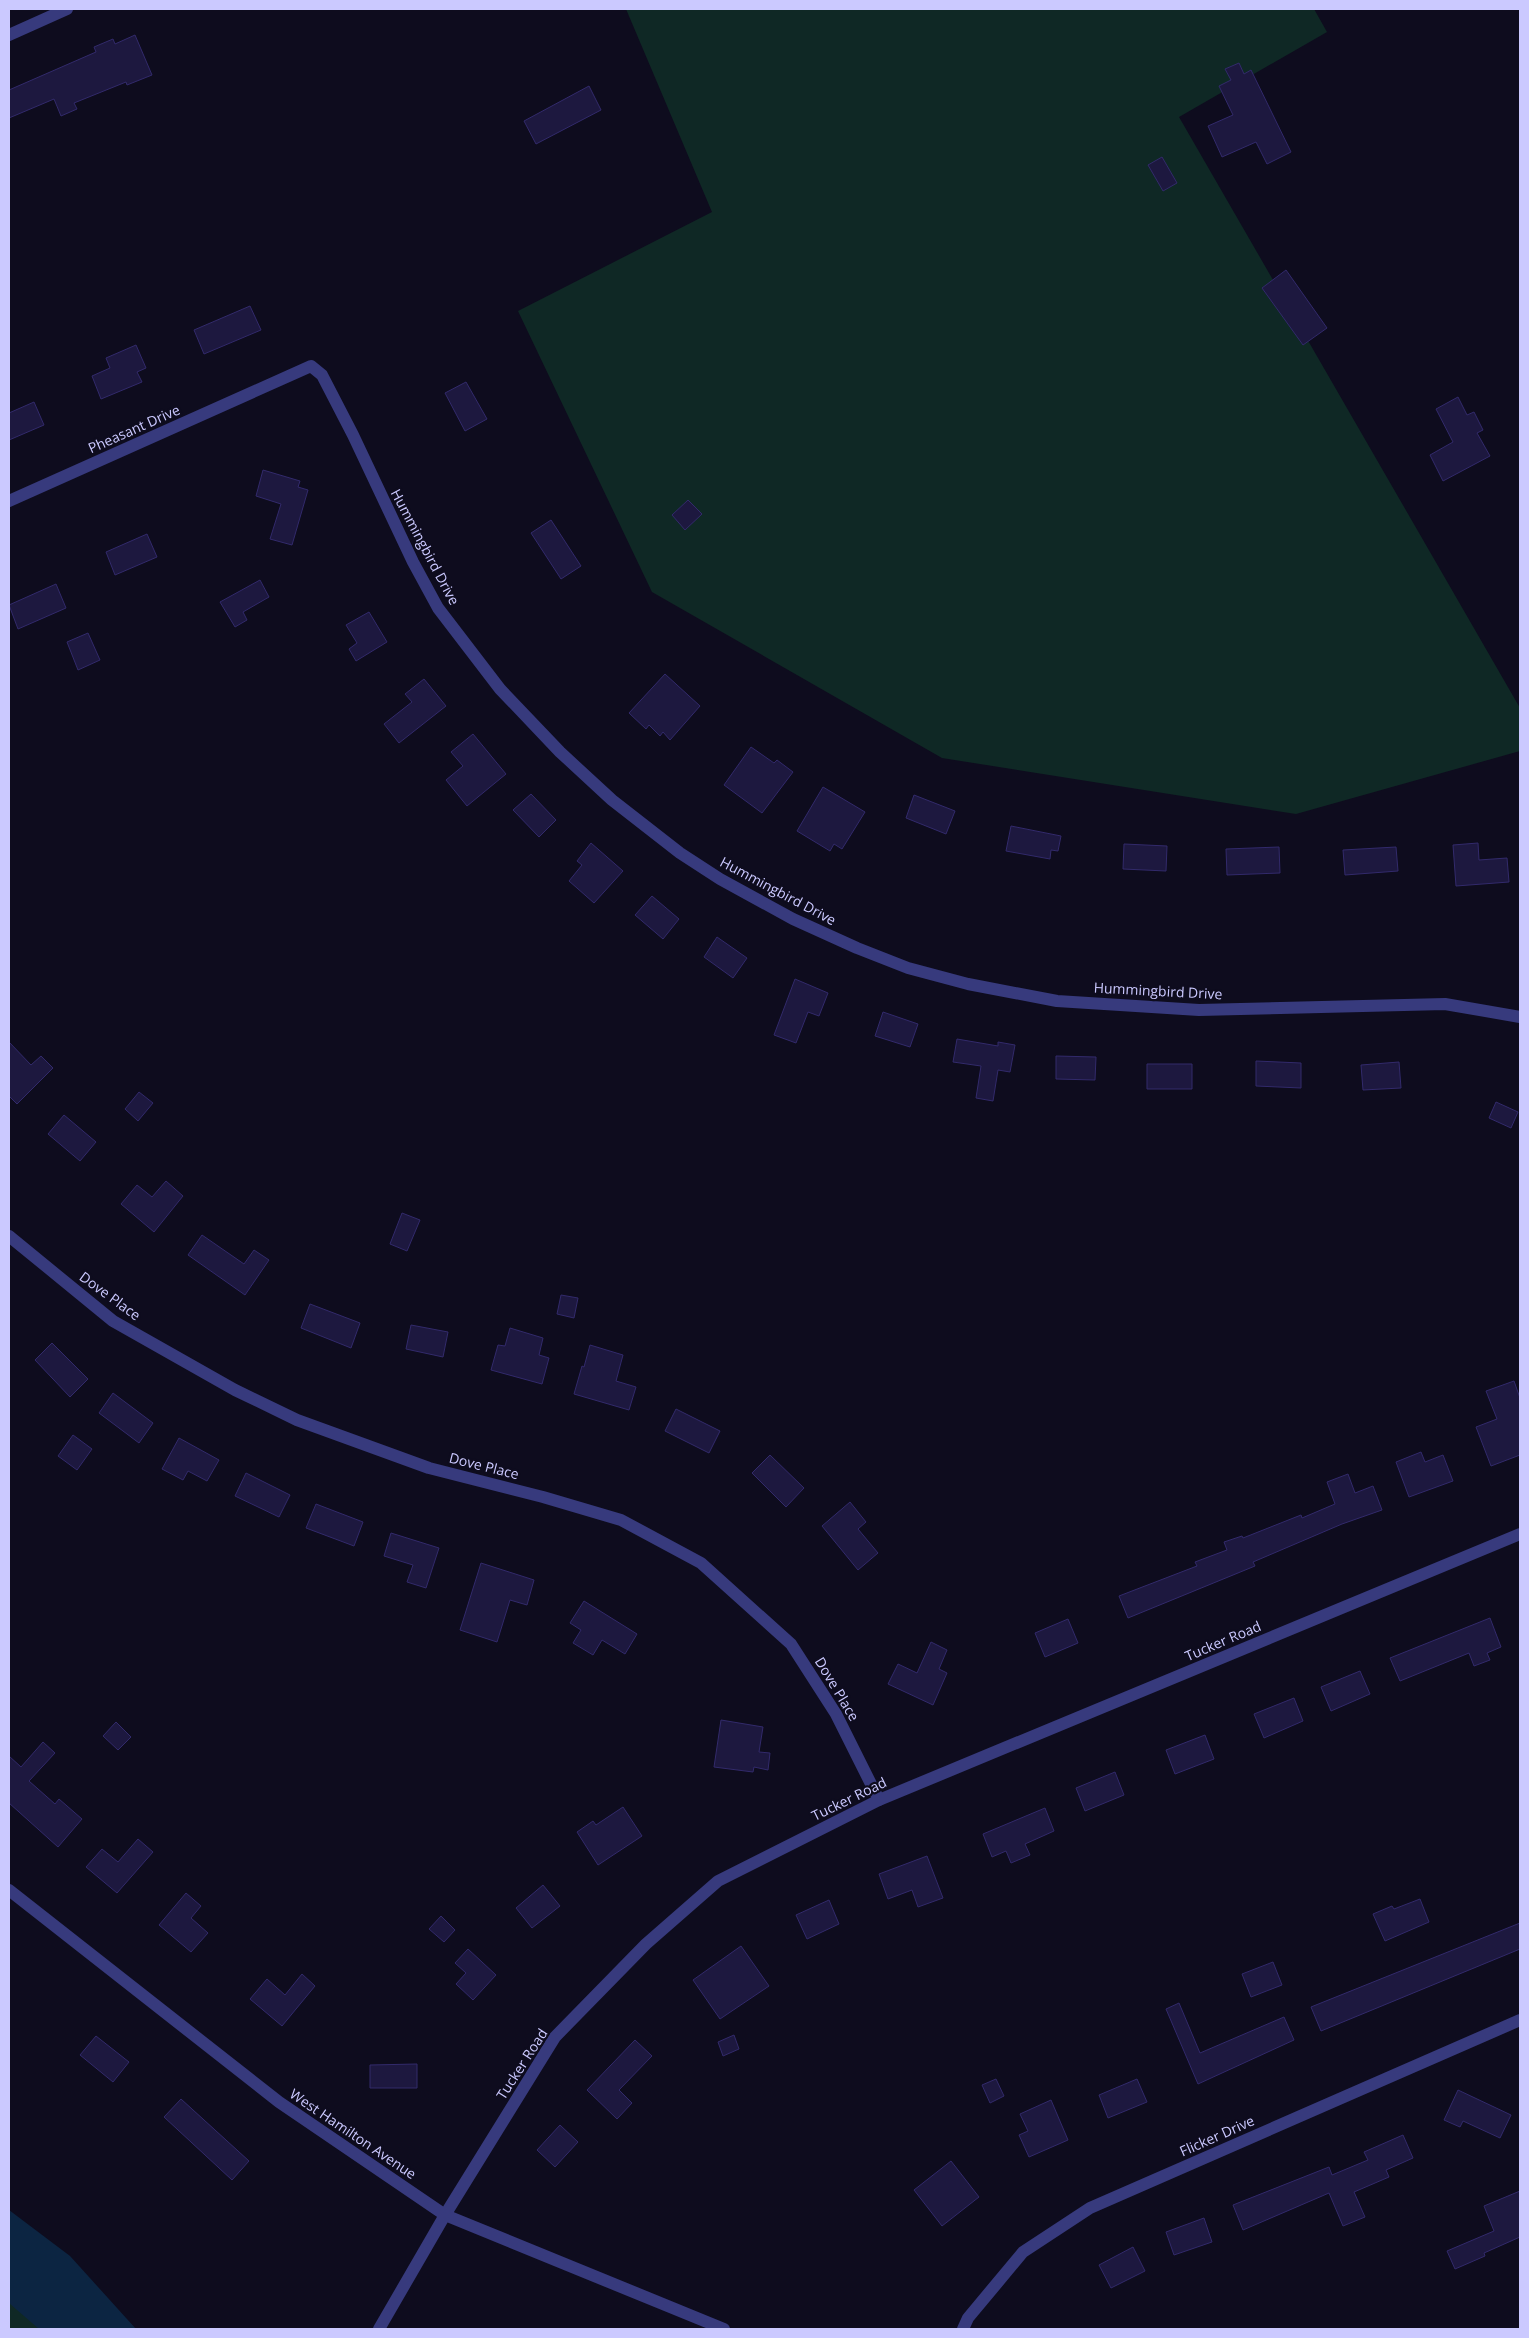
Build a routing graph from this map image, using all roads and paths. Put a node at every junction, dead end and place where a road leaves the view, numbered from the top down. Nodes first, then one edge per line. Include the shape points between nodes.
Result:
1 (67, 9) edge
2 (9, 35) edge
3 (272, 385) joint
4 (9, 501) edge
5 (1520, 1017) edge
6 (9, 1236) edge
7 (1520, 1534) edge
8 (880, 1800) junction
9 (9, 1890) edge
10 (1520, 2020) edge
11 (445, 2215) junction
12 (379, 2329) edge
13 (724, 2329) edge
14 (963, 2329) edge

1 - 2 street
3 - 4 street, Pheasant Drive
3 - 5 street, Hummingbird Drive via 312,366 322,375 438,608 500,689 560,752 612,800 680,853 793,919 908,968 968,984 1057,1001 1199,1010 1446,1004
6 - 8 street, Dove Place via 114,1321 235,1390 297,1420 428,1468 621,1520 701,1562 791,1644 836,1714
7 - 8 street, Tucker Road
8 - 11 street, Tucker Road via 718,1881 646,1944 556,2037
9 - 11 street, West Hamilton Avenue via 280,2102
10 - 14 street, Flicker Drive via 1090,2208 1023,2252 968,2318
11 - 12 street, Tucker Road
11 - 13 street, West Hamilton Avenue

